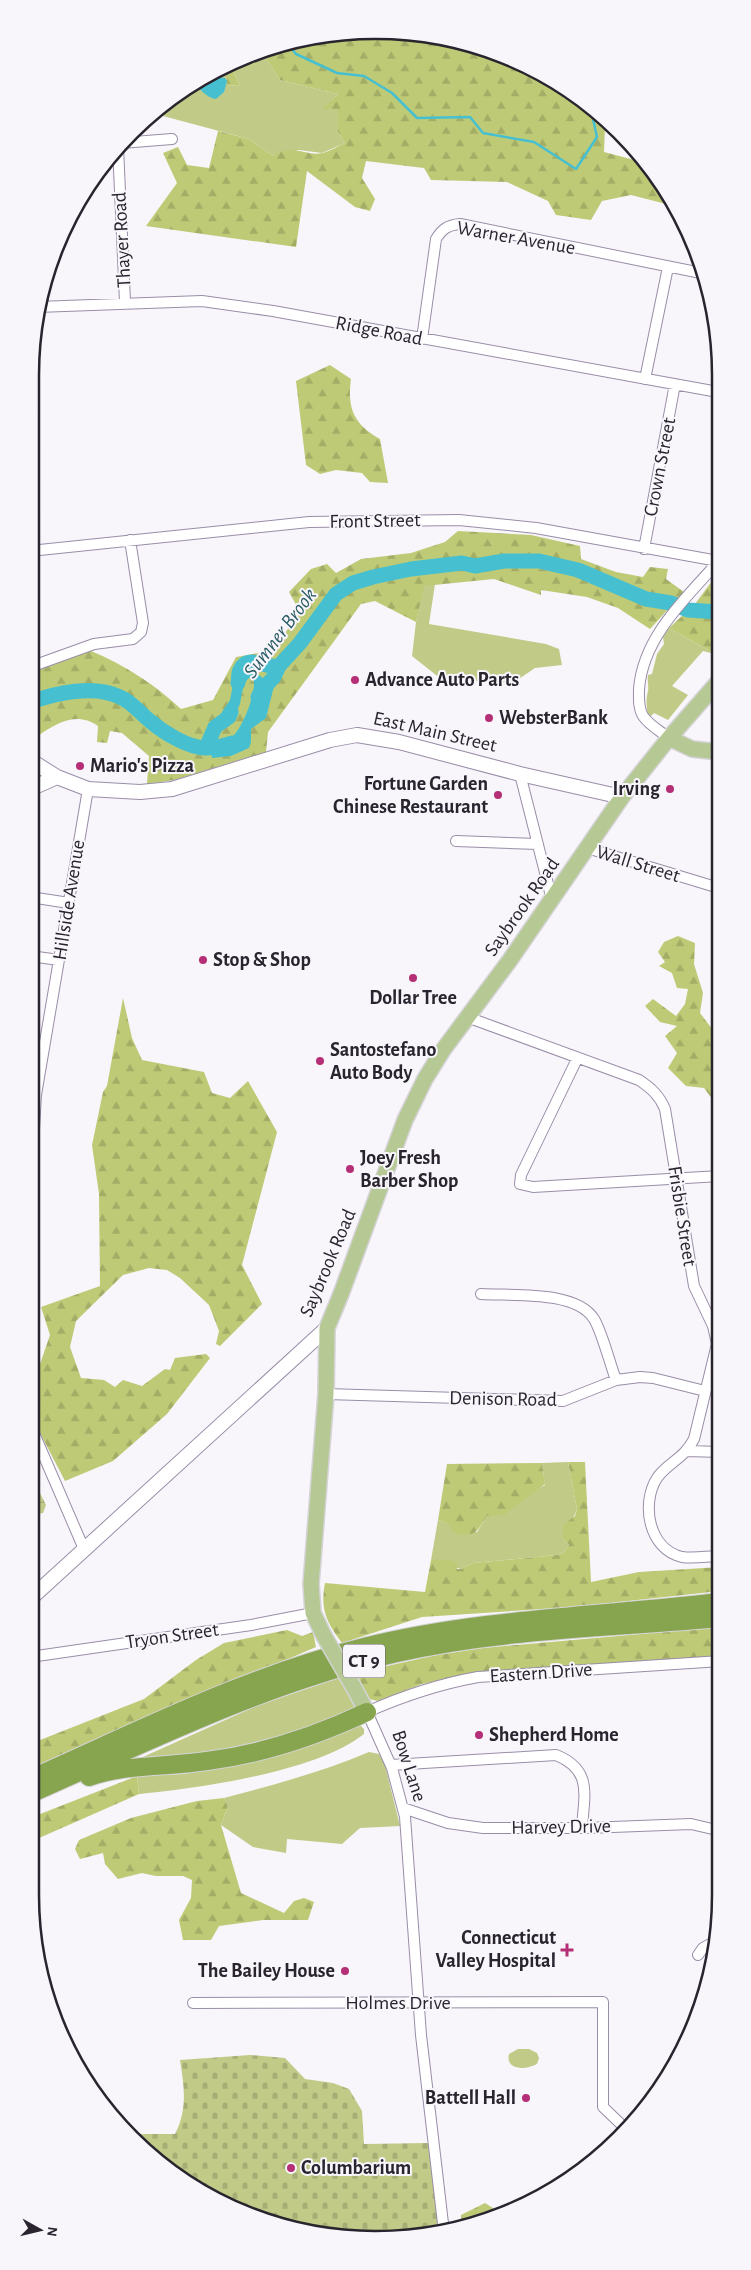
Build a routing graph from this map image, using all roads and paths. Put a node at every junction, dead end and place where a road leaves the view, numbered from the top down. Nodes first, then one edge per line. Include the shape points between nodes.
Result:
1 (172, 139) dead end
2 (132, 142) edge
3 (118, 157) edge
4 (668, 267) junction
5 (696, 272) edge
6 (125, 302) junction
7 (46, 307) edge
8 (422, 339) junction
9 (645, 379) junction
10 (675, 384) junction
11 (712, 391) edge
12 (130, 540) junction
13 (644, 549) junction
14 (39, 550) edge
15 (712, 561) edge
16 (712, 569) edge
17 (39, 664) edge
18 (712, 689) edge
19 (669, 738) junction
20 (712, 751) edge
21 (39, 766) edge
22 (520, 774) junction
23 (57, 777) junction
24 (39, 785) edge
25 (88, 789) junction
26 (622, 797) junction
27 (456, 840) dead end
28 (538, 844) junction
29 (586, 848) junction
30 (712, 886) edge
31 (39, 898) edge
32 (552, 900) junction
33 (69, 903) junction
34 (39, 957) edge
35 (59, 960) junction
36 (467, 1017) junction
37 (577, 1059) junction
38 (39, 1077) edge
39 (712, 1177) edge
40 (676, 1179) junction
41 (481, 1294) dead end
42 (712, 1322) edge
43 (327, 1328) junction
44 (712, 1370) edge
45 (616, 1380) junction
46 (705, 1391) junction
47 (326, 1394) junction
48 (39, 1450) edge
49 (688, 1451) junction
50 (712, 1452) edge
51 (84, 1549) junction
52 (712, 1556) edge
53 (39, 1591) edge
54 (712, 1603) edge
55 (313, 1613) junction
56 (712, 1619) edge
57 (39, 1656) edge
58 (712, 1662) edge
59 (367, 1712) junction
60 (391, 1765) junction
61 (39, 1775) edge
62 (39, 1790) edge
63 (39, 1796) edge
64 (403, 1808) junction
65 (582, 1828) junction
66 (712, 1829) edge
67 (708, 1945) edge
68 (698, 1955) dead end
69 (193, 2002) dead end
70 (418, 2003) junction
71 (622, 2125) edge
72 (443, 2225) edge

1 - 2 street
3 - 6 street, Thayer Road
4 - 5 street, Warner Avenue
4 - 8 street, Warner Avenue via 453,225 441,231 436,239
4 - 9 street
6 - 7 street, Ridge Road
6 - 8 street, Ridge Road via 202,301
8 - 9 street, Ridge Road
9 - 10 street, Ridge Road
10 - 11 street, Ridge Road
10 - 13 street, Crown Street
12 - 13 street, Front Street via 309,522 459,520 536,528
12 - 14 street, Front Street
12 - 17 street via 143,623 141,632 133,638 94,644
13 - 15 street, Front Street
16 - 19 street via 653,640 645,656 639,706 647,721
18 - 19 main road
19 - 20 main road via 692,749
19 - 26 main road
21 - 23 main road, East Main Street
22 - 25 main road, East Main Street via 399,742 351,735 172,789 140,792
22 - 26 main road, East Main Street
22 - 28 street
23 - 24 main road
23 - 25 main road, East Main Street
25 - 33 street, Hillside Avenue
26 - 29 main road, Saybrook Road
27 - 28 street
28 - 32 street
29 - 30 street, Wall Street
29 - 32 main road, Saybrook Road
31 - 33 street
32 - 36 main road, Saybrook Road
33 - 35 street, Hillside Avenue
34 - 35 street
35 - 38 street, Hillside Avenue
36 - 37 street, Frisbie Street
36 - 43 main road, Saybrook Road via 425,1079 407,1115
37 - 40 street, Frisbie Street via 639,1080 660,1098 665,1109
37 - 40 street via 521,1175 520,1184 533,1187
39 - 40 street
40 - 42 street, Frisbie Street via 694,1286
41 - 45 street via 560,1298 579,1305 593,1318
43 - 47 main road, Bow Lane
43 - 51 main road, Saybrook Road
44 - 46 street, Frisbie Street
45 - 46 street, Denison Road via 653,1378
45 - 47 street, Denison Road via 563,1401
46 - 49 street, Frisbie Street via 694,1439
47 - 55 main road, Bow Lane via 311,1584
48 - 51 street
49 - 50 street
49 - 52 street, Frisbie Street via 658,1476 648,1499 650,1523 663,1546 673,1553
51 - 53 main road, Saybrook Road
54 - 61 highway, CT 9 via 478,1626 364,1647 246,1685
55 - 57 street, Tryon Street
55 - 59 main road, Bow Lane, bridge
56 - 62 highway, CT 9 via 495,1637 367,1661 243,1701
58 - 59 street, Eastern Drive via 478,1677 422,1690
59 - 60 street, Bow Lane
59 - 63 highway via 318,1733 262,1750 210,1761 106,1772
60 - 64 street, Bow Lane
60 - 65 street via 556,1754 575,1766 585,1782
64 - 65 street, Harvey Drive via 448,1823 482,1828
64 - 70 street, Bow Lane via 409,1853
65 - 66 street, Harvey Drive via 691,1824
67 - 68 street
69 - 70 street, Holmes Drive
70 - 71 street, Holmes Drive via 602,2002 603,2107
70 - 72 street, Bow Lane

